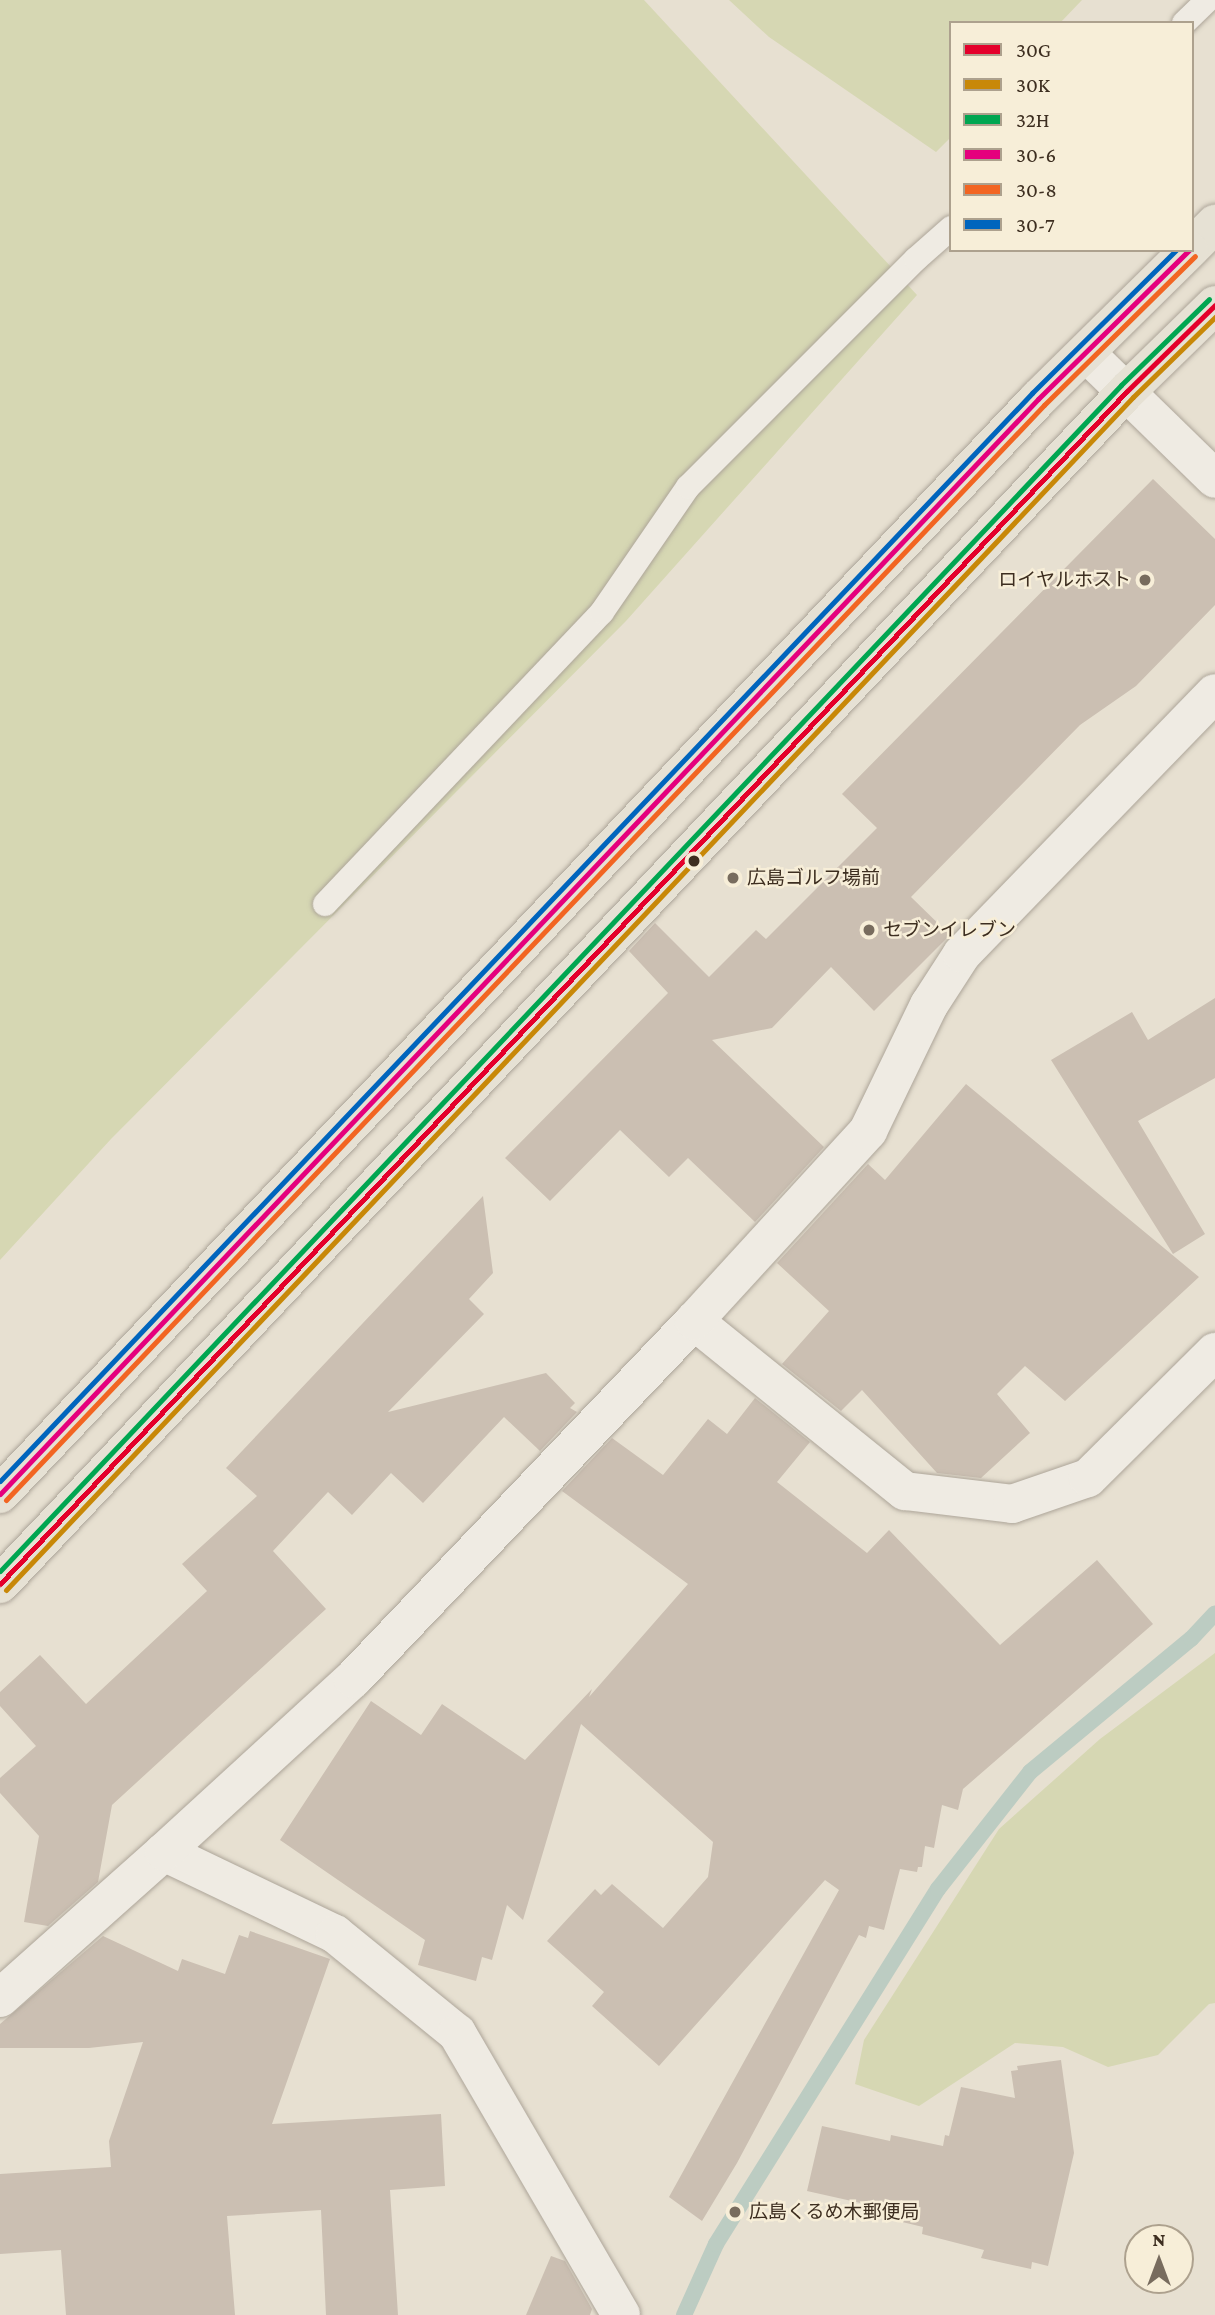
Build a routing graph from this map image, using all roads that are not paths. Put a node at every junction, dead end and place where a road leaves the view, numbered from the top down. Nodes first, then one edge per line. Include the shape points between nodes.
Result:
1 (1208, 0) edge
2 (1186, 21) edge
3 (1215, 224) edge
4 (949, 230) edge
5 (1194, 246) edge
6 (1188, 252) edge
7 (1215, 305) edge
8 (1086, 353) junction
9 (1127, 391) junction
10 (1215, 480) edge
11 (1215, 693) edge
12 (325, 904) dead end
13 (694, 1321) junction
14 (1215, 1352) edge
15 (0, 1494) edge
16 (0, 1584) edge
17 (164, 1852) junction
18 (0, 1998) edge
19 (621, 2315) edge

1 - 2 lane
3 - 5 main road
4 - 12 lane via 688,487 602,612
6 - 8 main road
7 - 9 main road
8 - 9 street
8 - 15 main road
9 - 10 street
9 - 16 main road
11 - 13 street via 962,954 929,1005 868,1131
13 - 14 street via 905,1491 1013,1504 1088,1478
13 - 17 street via 353,1679
17 - 18 street
17 - 19 street via 335,1934 457,2033

